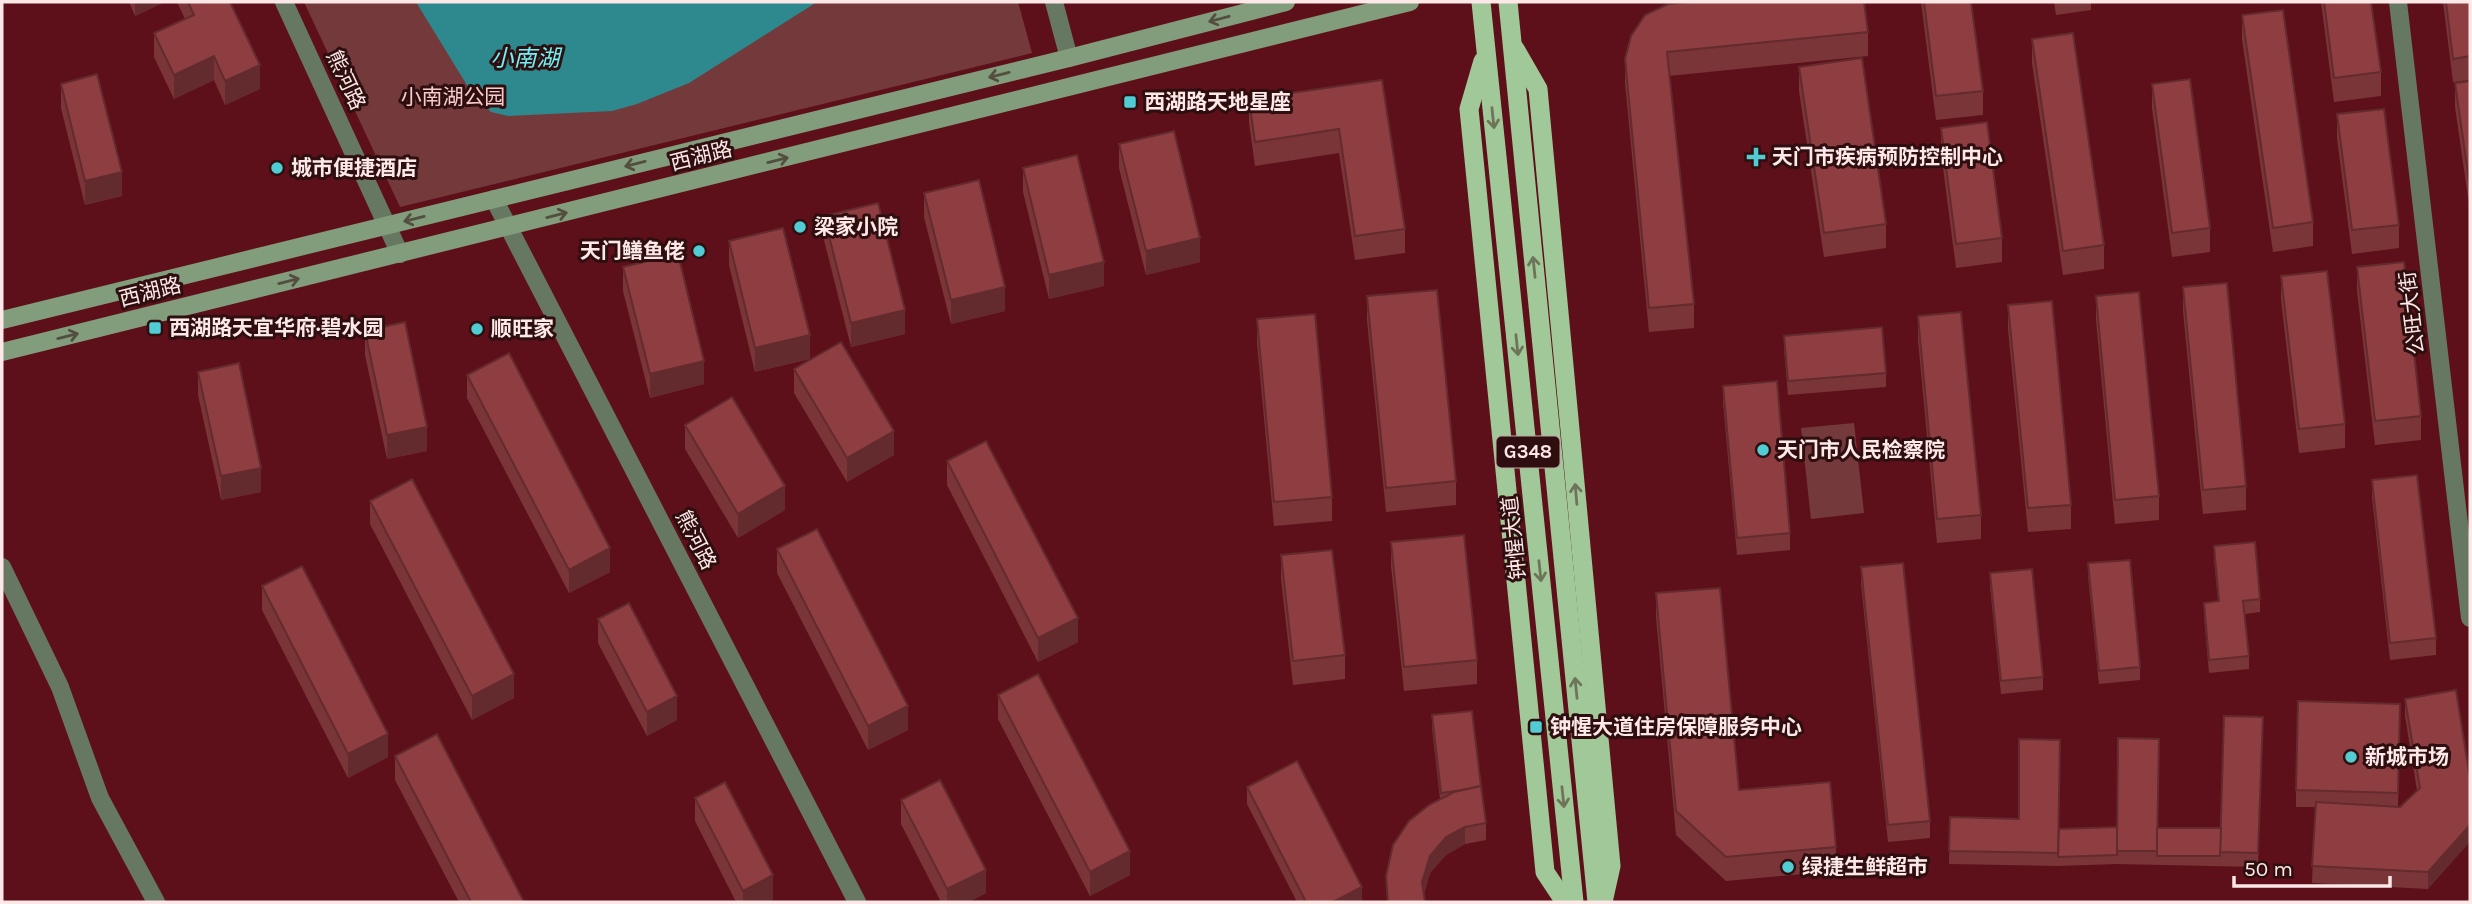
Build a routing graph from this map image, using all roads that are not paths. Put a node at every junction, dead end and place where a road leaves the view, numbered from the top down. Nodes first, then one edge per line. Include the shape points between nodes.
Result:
1 (284, 2) edge
2 (1054, 2) edge
3 (1286, 2) edge
4 (1410, 2) edge
5 (1481, 2) edge
6 (1508, 2) edge
7 (2398, 2) edge
8 (1512, 43) junction
9 (1486, 50) junction
10 (1069, 58) junction
11 (495, 199) junction
12 (388, 225) junction
13 (509, 227) junction
14 (400, 254) junction
15 (2, 320) edge
16 (2, 352) edge
17 (2, 567) edge
18 (2470, 618) edge
19 (156, 902) edge
20 (857, 902) edge
21 (1565, 902) edge
22 (1574, 902) edge
23 (1597, 902) edge
24 (1603, 902) edge

1 - 12 street, 熊河路
2 - 10 street
3 -> 10 main road, 西湖路
13 -> 4 main road, 西湖路
5 - 9 highway, 钟惺大道 / G348
6 - 8 highway, G348
7 - 18 street, 公旺大街
23 -> 8 highway, G348
24 -> 8 highway via 1611,866 1538,89
9 - 21 highway via 1469,109 1545,872
9 -> 22 highway, 钟惺大道 / G348
10 -> 11 main road, 西湖路
11 -> 12 main road, 西湖路
11 - 13 street, 熊河路
12 - 14 street, 熊河路
12 - 15 main road, 西湖路
13 - 14 main road, 西湖路
13 - 20 street, 熊河路
16 -> 14 main road, 西湖路
17 - 19 street via 60,688 100,799

